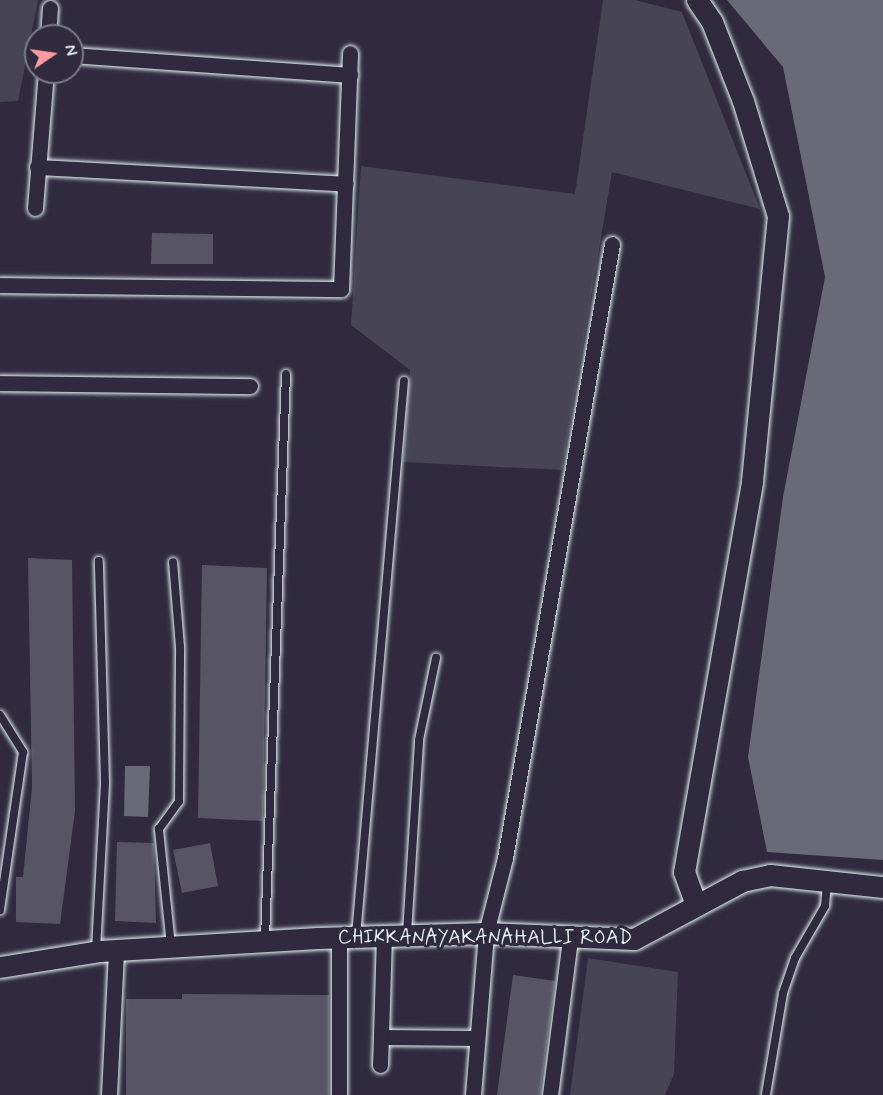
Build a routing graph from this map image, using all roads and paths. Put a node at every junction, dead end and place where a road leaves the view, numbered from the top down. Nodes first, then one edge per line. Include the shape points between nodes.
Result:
1 (697, 0) edge
2 (50, 8) dead end
3 (49, 24) edge
4 (350, 53) dead end
5 (84, 56) edge
6 (350, 75) junction
7 (45, 84) edge
8 (37, 167) junction
9 (346, 184) junction
10 (35, 208) dead end
11 (612, 244) dead end
12 (0, 285) edge
13 (286, 374) dead end
14 (404, 381) dead end
15 (0, 383) edge
16 (250, 386) dead end
17 (99, 561) dead end
18 (173, 562) dead end
19 (436, 658) dead end
20 (0, 715) edge
21 (827, 881) junction
22 (883, 887) edge
23 (695, 902) junction
24 (0, 910) edge
25 (486, 933) junction
26 (384, 935) junction
27 (406, 935) junction
28 (347, 937) junction
29 (570, 939) junction
30 (265, 941) junction
31 (171, 946) junction
32 (106, 950) junction
33 (0, 967) edge
34 (381, 1037) junction
35 (477, 1038) junction
36 (380, 1065) dead end
37 (766, 1094) edge
38 (109, 1095) edge
39 (339, 1095) edge
40 (473, 1095) edge
41 (550, 1095) edge

1 - 23 street via 712,22 743,101 778,216 752,481 685,860
2 - 3 street
4 - 6 street
5 - 6 street
6 - 9 street
7 - 8 street
8 - 9 street
8 - 10 street
9 - 12 street via 341,289
11 - 25 street via 505,858
13 - 30 lane
14 - 28 lane
15 - 16 street
17 - 32 lane
18 - 31 lane via 180,647 179,801 159,829
19 - 27 lane via 419,740
20 - 24 lane via 15,731 23,752
21 - 22 street, CHIKKANAYAKANAHALLI ROAD
21 - 23 street, CHIKKANAYAKANAHALLI ROAD via 770,875 741,881
21 - 37 lane via 825,906 795,958 783,993
23 - 29 street, CHIKKANAYAKANAHALLI ROAD via 654,932 634,939
25 - 27 street, CHIKKANAYAKANAHALLI ROAD
25 - 29 street, CHIKKANAYAKANAHALLI ROAD
25 - 35 street
26 - 27 street, CHIKKANAYAKANAHALLI ROAD
26 - 28 street, CHIKKANAYAKANAHALLI ROAD
26 - 34 street
28 - 30 street, CHIKKANAYAKANAHALLI ROAD
28 - 39 street
29 - 41 street
30 - 31 street, CHIKKANAYAKANAHALLI ROAD
31 - 32 street, CHIKKANAYAKANAHALLI ROAD
32 - 33 street, CHIKKANAYAKANAHALLI ROAD
32 - 38 street
34 - 35 street
34 - 36 street
35 - 40 street

